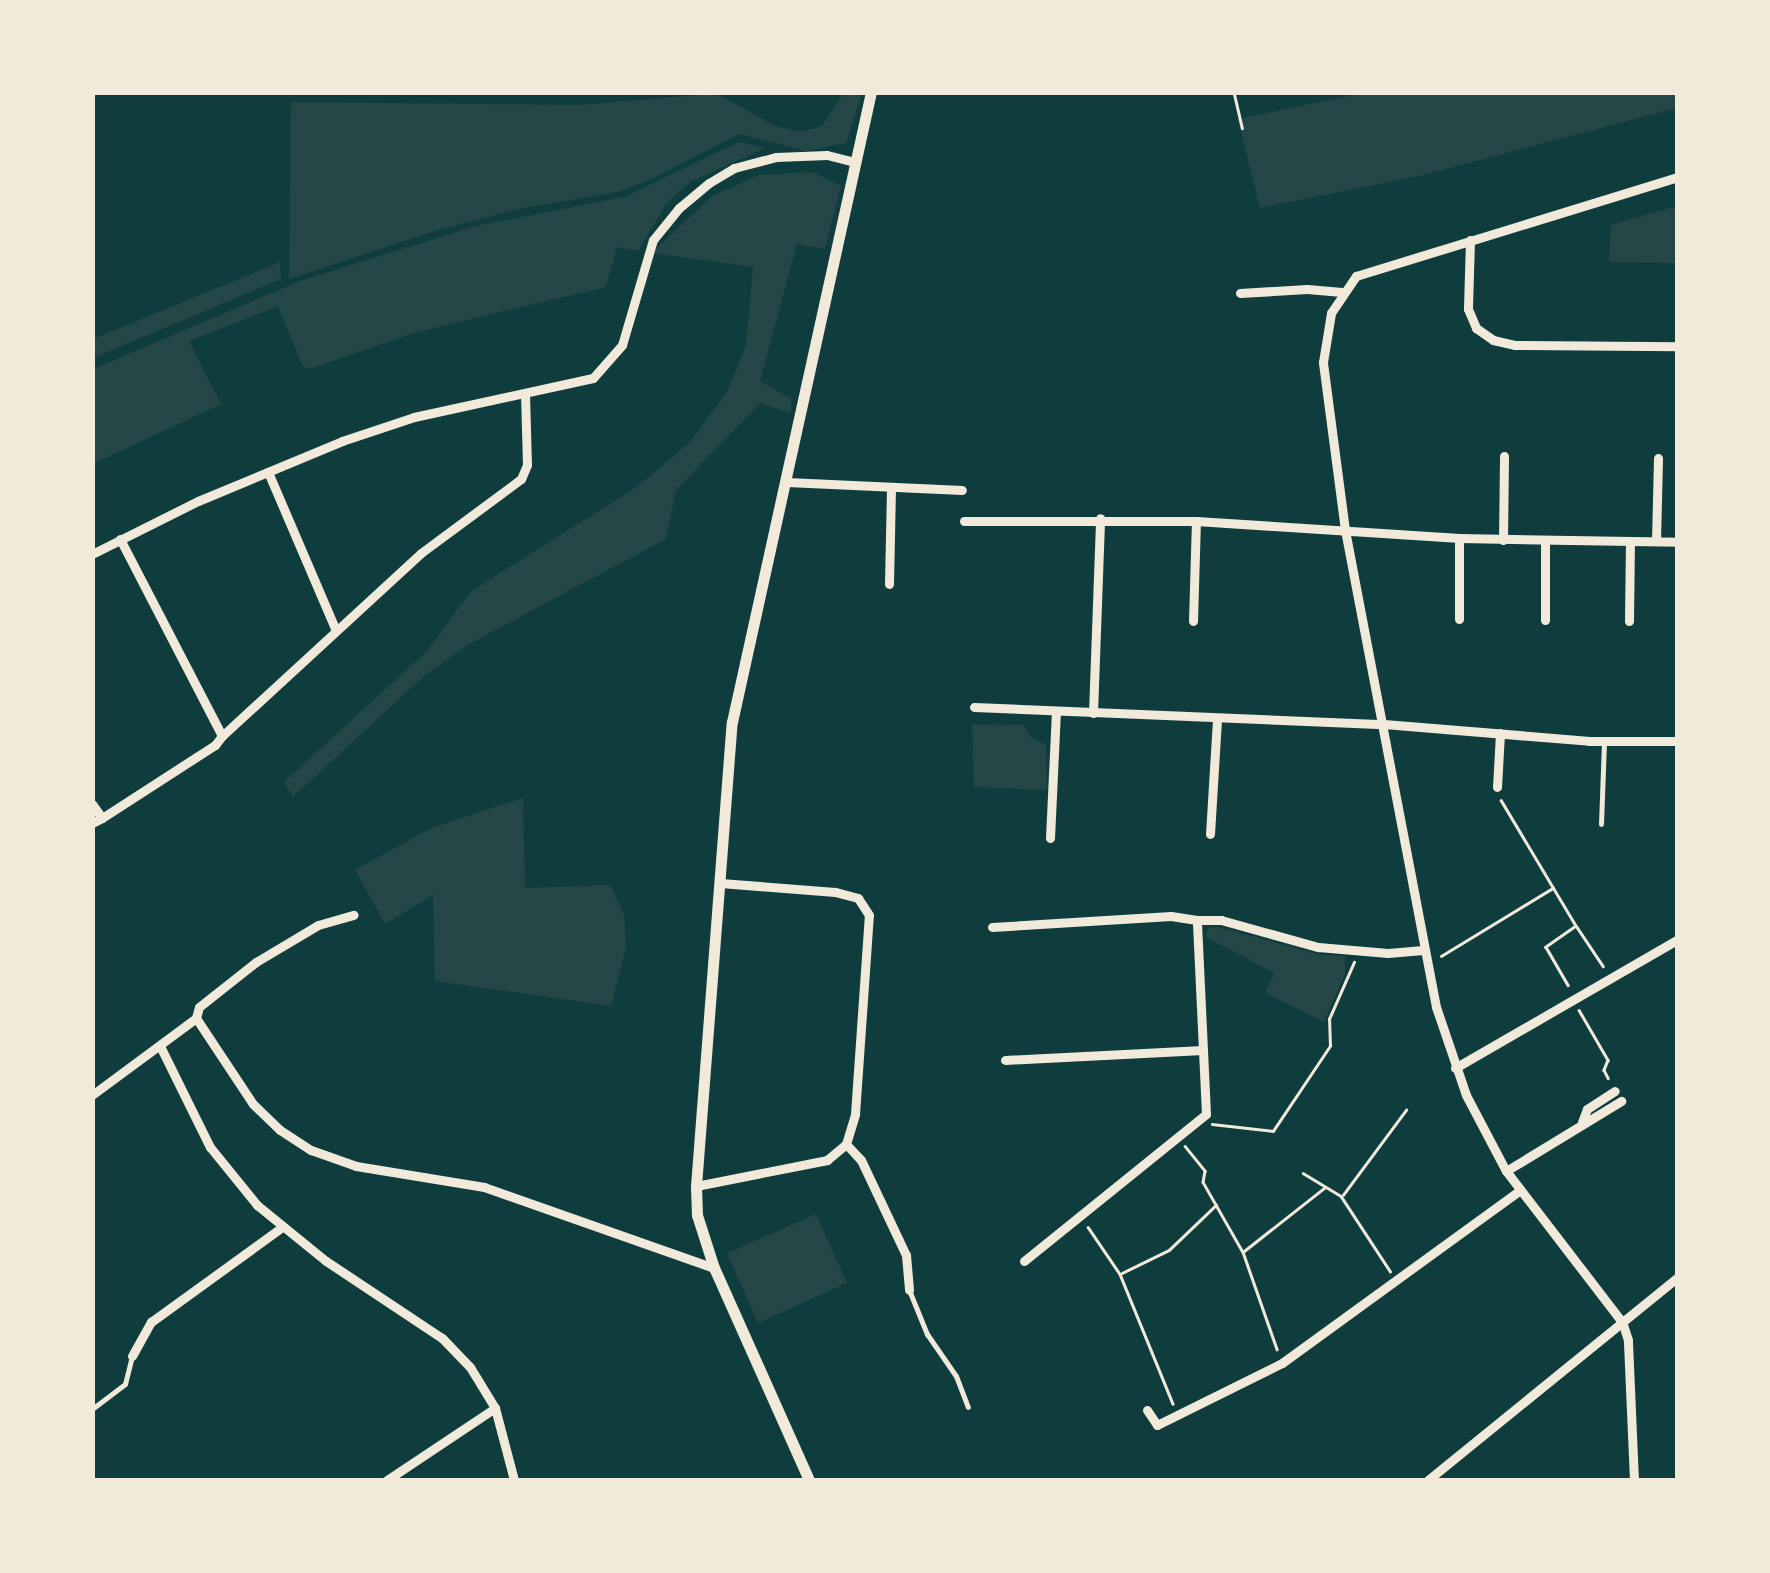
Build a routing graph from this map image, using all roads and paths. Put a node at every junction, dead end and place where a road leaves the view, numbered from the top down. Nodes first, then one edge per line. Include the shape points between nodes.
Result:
1 (870, 92) edge
2 (1234, 92) edge
3 (1242, 128) dead end
4 (855, 162) junction
5 (1678, 178) edge
6 (1470, 240) junction
7 (1342, 292) junction
8 (1240, 293) dead end
9 (1678, 346) edge
10 (525, 394) junction
11 (1504, 456) dead end
12 (1658, 458) dead end
13 (268, 472) junction
14 (787, 482) junction
15 (890, 488) junction
16 (962, 490) dead end
17 (1100, 518) junction
18 (964, 520) dead end
19 (1196, 520) junction
20 (1345, 530) junction
21 (1459, 538) junction
22 (120, 539) junction
23 (1502, 540) junction
24 (1545, 540) junction
25 (1630, 541) junction
26 (1656, 541) junction
27 (1678, 542) edge
28 (92, 554) edge
29 (889, 584) dead end
30 (1458, 619) dead end
31 (1544, 620) dead end
32 (1193, 621) dead end
33 (1629, 621) dead end
34 (336, 628) junction
35 (974, 708) dead end
36 (1056, 712) junction
37 (1093, 713) junction
38 (1218, 720) junction
39 (1384, 724) junction
40 (1500, 733) junction
41 (222, 736) junction
42 (1604, 739) junction
43 (1678, 741) edge
44 (1497, 787) joint
45 (92, 804) edge
46 (97, 820) edge
47 (1602, 824) dead end
48 (1210, 834) dead end
49 (1050, 838) dead end
50 (720, 883) junction
51 (1552, 888) junction
52 (354, 915) dead end
53 (1198, 920) junction
54 (1576, 926) junction
55 (992, 927) dead end
56 (1678, 939) edge
57 (1423, 950) junction
58 (1358, 952) junction
59 (1426, 962) junction
60 (1611, 980) junction
61 (1574, 1002) junction
62 (196, 1018) junction
63 (160, 1046) junction
64 (1203, 1050) junction
65 (1004, 1060) dead end
66 (1455, 1068) junction
67 (1614, 1091) joint
68 (92, 1095) edge
69 (1621, 1101) dead end
70 (1406, 1110) dead end
71 (1582, 1122) junction
72 (1192, 1125) junction
73 (1178, 1137) junction
74 (846, 1144) junction
75 (1506, 1171) junction
76 (1303, 1173) dead end
77 (696, 1186) junction
78 (1325, 1188) junction
79 (1518, 1191) junction
80 (1342, 1196) junction
81 (1218, 1204) junction
82 (1078, 1214) junction
83 (281, 1228) junction
84 (1244, 1252) junction
85 (1024, 1260) dead end
86 (714, 1268) junction
87 (1120, 1274) junction
88 (1678, 1277) edge
89 (1397, 1281) junction
90 (909, 1290) joint
91 (1622, 1322) junction
92 (132, 1356) joint
93 (1282, 1363) junction
94 (968, 1406) dead end
95 (494, 1408) junction
96 (92, 1410) edge
97 (1146, 1410) dead end
98 (1178, 1414) junction
99 (387, 1480) edge
100 (514, 1480) edge
101 (809, 1480) edge
102 (1428, 1480) edge
103 (1634, 1480) edge

1 - 4 street
2 - 3 path
4 - 10 street via 827,155 776,157 708,183 654,240 640,272 633,319 608,365 573,385
4 - 14 street
5 - 6 street
6 - 7 street via 1356,276
6 - 9 street via 1468,309 1476,328 1493,340
7 - 8 street
7 - 20 street via 1323,362
10 - 13 street via 414,417
10 - 34 street via 521,479 436,541
11 - 23 street
12 - 26 street
13 - 22 street
13 - 34 street
14 - 15 street
14 - 50 street via 732,722
15 - 16 street
15 - 29 street
17 - 18 street via 1068,524
17 - 19 street
17 - 37 street
19 - 20 street
19 - 32 street
20 - 21 street
20 - 39 street
21 - 23 street
21 - 30 street
22 - 28 street
22 - 41 street
23 - 24 street
24 - 25 street
24 - 31 street
25 - 26 street
25 - 33 street
26 - 27 street
34 - 41 street
35 - 36 street
36 - 37 street
36 - 49 street
37 - 38 street
38 - 39 street
38 - 48 street
39 - 40 street
39 - 57 street
40 - 42 street
40 - 44 street
41 - 46 street
42 - 43 street
42 - 47 lane
44 - 51 path
45 - 46 street
50 - 74 street via 835,892 858,898 869,915 855,1114
50 - 77 street
51 - 54 path
51 - 59 path
52 - 62 street via 318,925 256,962 199,1007
53 - 55 street
53 - 58 street
53 - 64 street
54 - 60 path
54 - 61 path via 1546,947
56 - 60 street
57 - 58 street
57 - 59 street
58 - 72 path via 1329,1019 1330,1046 1273,1131
59 - 66 street
60 - 61 street
61 - 66 street
61 - 67 path via 1608,1060 1604,1070
62 - 63 street
62 - 86 street via 253,1104 311,1150 356,1166 484,1187
63 - 68 street
63 - 83 street via 210,1147
64 - 65 street
64 - 72 street via 1206,1114
66 - 75 street
67 - 71 street via 1587,1109
69 - 71 street
70 - 80 path
71 - 75 street
72 - 73 street
73 - 81 path via 1205,1172 1203,1182
73 - 82 street
74 - 77 street via 828,1160
74 - 90 street via 862,1160 906,1255
75 - 79 street
76 - 78 path
77 - 86 street via 697,1216
78 - 80 path
78 - 84 path
79 - 89 street
79 - 91 street
80 - 89 path
81 - 84 path
81 - 87 path via 1169,1250
82 - 85 street
82 - 87 path
83 - 92 street via 152,1322
83 - 95 street via 442,1338 470,1367
84 - 93 path
86 - 101 street
87 - 98 path
88 - 91 street
89 - 93 street
90 - 94 lane
91 - 102 street
91 - 103 street
92 - 96 lane via 125,1384
93 - 98 street
95 - 99 street
95 - 100 street
97 - 98 street via 1157,1426

